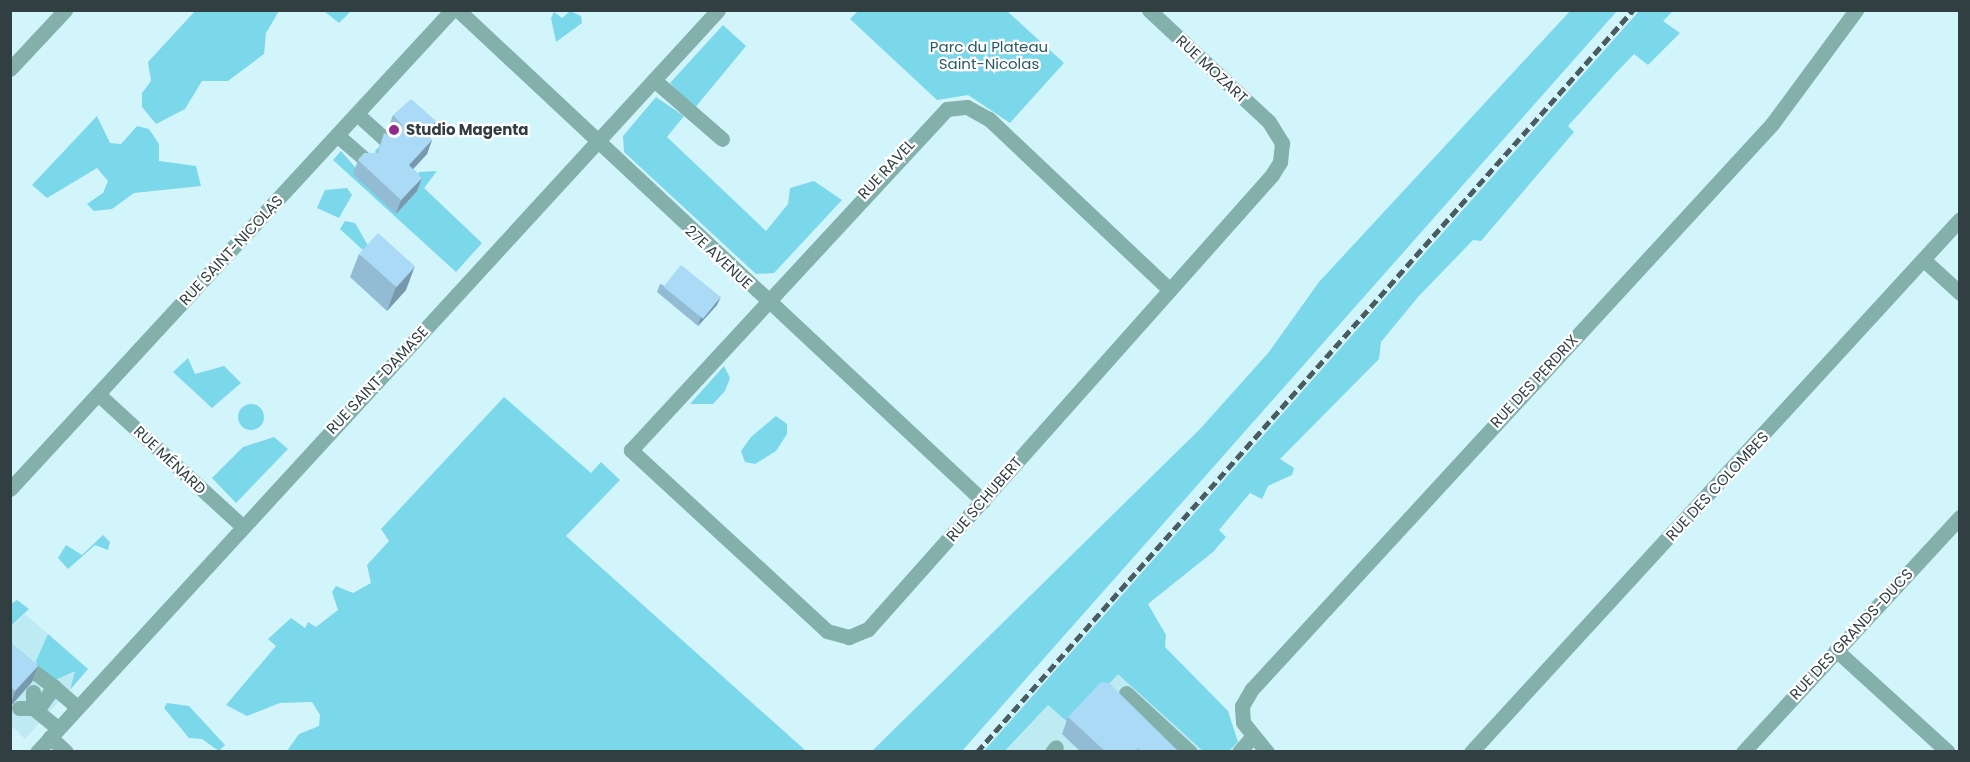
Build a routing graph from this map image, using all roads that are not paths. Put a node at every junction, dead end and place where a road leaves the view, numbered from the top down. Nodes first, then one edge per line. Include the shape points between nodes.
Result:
1 (64, 10) edge
2 (452, 10) edge
3 (458, 10) edge
4 (718, 10) edge
5 (1149, 10) edge
6 (1856, 10) edge
7 (10, 69) edge
8 (654, 80) junction
9 (357, 114) junction
10 (1275, 129) joint
11 (338, 135) junction
12 (722, 139) dead end
13 (388, 142) edge
14 (597, 142) junction
15 (366, 160) edge
16 (1959, 219) edge
17 (1925, 261) junction
18 (1169, 289) junction
19 (1959, 293) edge
20 (765, 300) junction
21 (98, 394) junction
22 (631, 450) joint
23 (10, 489) edge
24 (983, 501) junction
25 (1959, 517) edge
26 (242, 526) junction
27 (1836, 650) junction
28 (29, 668) edge
29 (54, 687) junction
30 (1126, 693) dead end
31 (77, 707) junction
32 (54, 732) junction
33 (1252, 737) junction
34 (36, 752) edge
35 (66, 752) edge
36 (1190, 752) edge
37 (1239, 752) edge
38 (1267, 752) edge
39 (1471, 752) edge
40 (1743, 752) edge
41 (1948, 752) edge

1 - 7 street
2 - 9 street, RUE SAINT-NICOLAS
3 - 14 street, 27E AVENUE
4 - 8 street, RUE SAINT-DAMASE
5 - 10 street, RUE MOZART
6 - 33 street, RUE DES PERDRIX via 1772,124 1260,679 1242,706 1243,722
8 - 12 street
8 - 14 street, RUE SAINT-DAMASE
9 - 11 street, RUE SAINT-NICOLAS
9 - 13 street
10 - 18 street, RUE SCHUBERT via 1283,148 1272,175
11 - 15 street
11 - 21 street, RUE SAINT-NICOLAS
14 - 20 street, 27E AVENUE
14 - 26 street, RUE SAINT-DAMASE
16 - 17 street, RUE DES COLOMBES
17 - 19 street
17 - 39 street, RUE DES COLOMBES
18 - 20 street, RUE RAVEL via 988,119 956,106 933,118
18 - 24 street, RUE SCHUBERT
20 - 22 street, RUE RAVEL
20 - 24 street, 27E AVENUE
21 - 23 street, RUE SAINT-NICOLAS
21 - 26 street, RUE MÉNARD
22 - 24 street, RUE SCHUBERT via 827,631 842,636 873,624
25 - 27 street, RUE DES GRANDS-DUCS
26 - 31 street, RUE SAINT-DAMASE
27 - 40 street, RUE DES GRANDS-DUCS
27 - 41 street
28 - 29 street
29 - 31 street
29 - 32 street via 30,704
30 - 36 street
31 - 32 street, RUE SAINT-DAMASE
32 - 34 street, RUE SAINT-DAMASE
32 - 35 street
33 - 37 street
33 - 38 street, RUE DES PERDRIX

